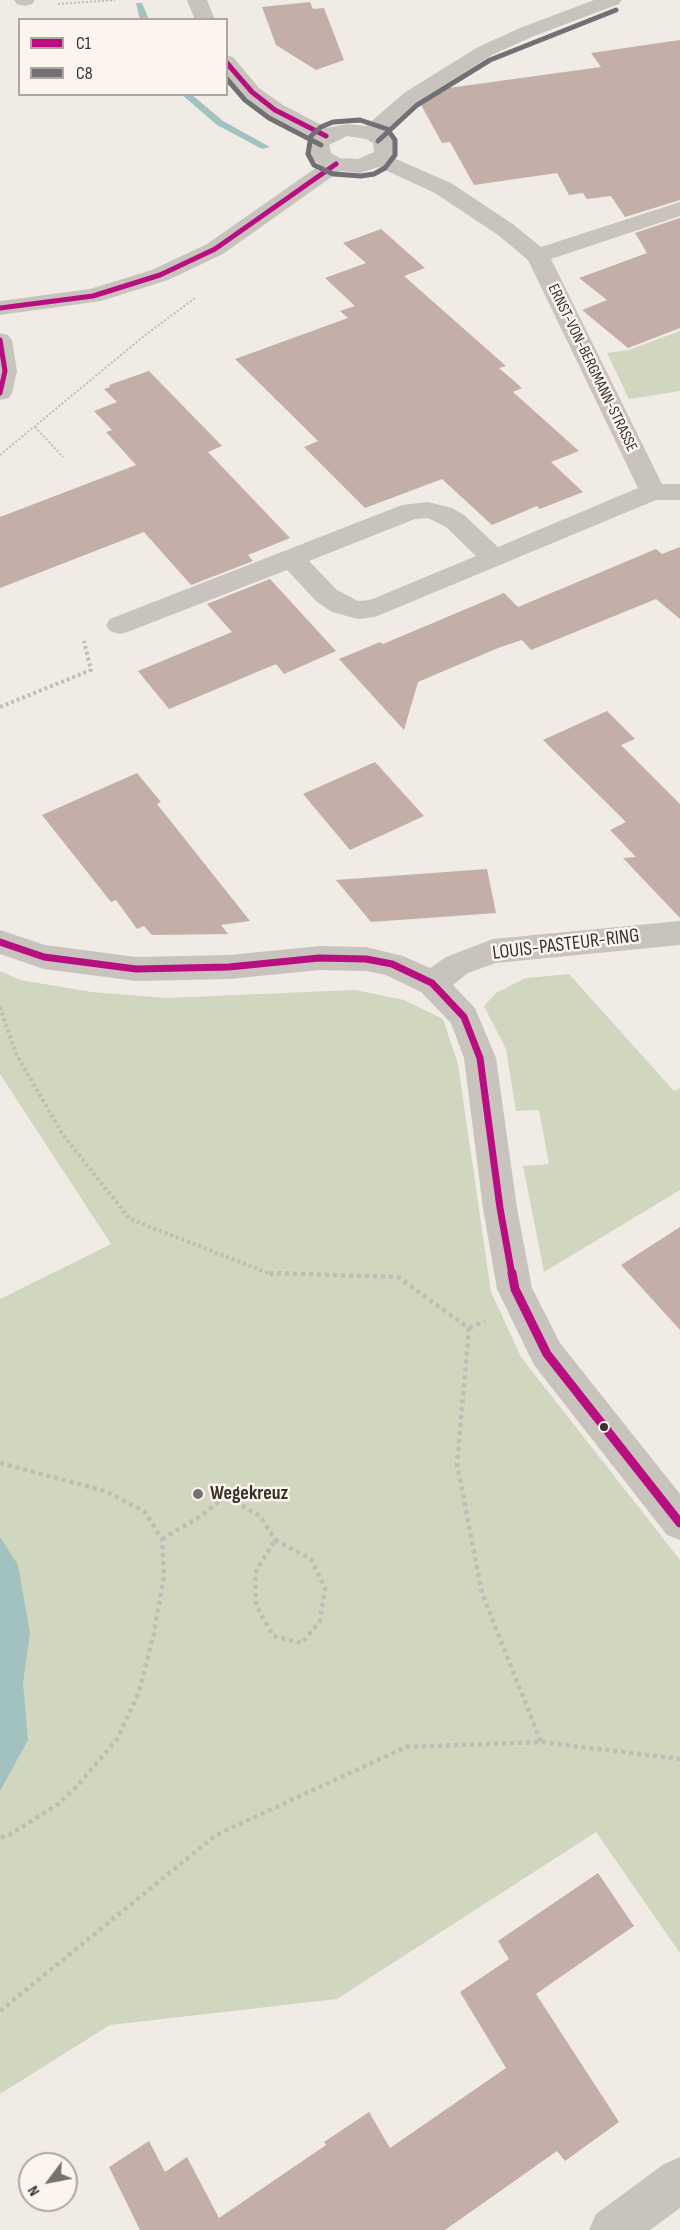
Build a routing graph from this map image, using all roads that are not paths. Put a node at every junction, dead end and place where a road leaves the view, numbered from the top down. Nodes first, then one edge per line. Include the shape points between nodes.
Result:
1 (198, 0) edge
2 (612, 0) edge
3 (204, 18) edge
4 (228, 63) edge
5 (371, 133) junction
6 (326, 136) junction
7 (380, 159) junction
8 (336, 164) junction
9 (680, 208) edge
10 (538, 256) junction
11 (0, 308) edge
12 (0, 340) edge
13 (0, 393) edge
14 (653, 492) junction
15 (680, 492) edge
16 (291, 558) junction
17 (494, 558) junction
18 (120, 625) road end
19 (680, 933) edge
20 (0, 942) edge
21 (432, 983) junction
22 (680, 1523) edge
23 (680, 2180) edge
24 (612, 2230) edge

1 - 3 street
2 - 5 street via 485,51 411,97
4 - 6 street via 252,92 275,110
5 - 6 street via 347,130
5 - 7 street via 386,145
6 - 8 street via 318,151 321,157
7 - 8 street via 360,166
7 - 10 street, ERNST-VON-BERGMANN-STRASSE via 443,188
8 - 11 street via 215,249 160,275 93,296
9 - 10 street
10 - 14 street, ERNST-VON-BERGMANN-STRASSE
12 - 13 street via 5,371
14 - 15 street
14 - 17 street
16 - 17 street via 411,511 428,510 455,521
16 - 17 street via 327,596 358,610 375,608
16 - 18 street
19 - 21 street, LOUIS-PASTEUR-RING via 493,951 457,965
20 - 21 street via 44,957 136,969 229,967 319,958 366,959 392,964
21 - 22 street via 464,1017 480,1058 515,1289 547,1354
23 - 24 street

